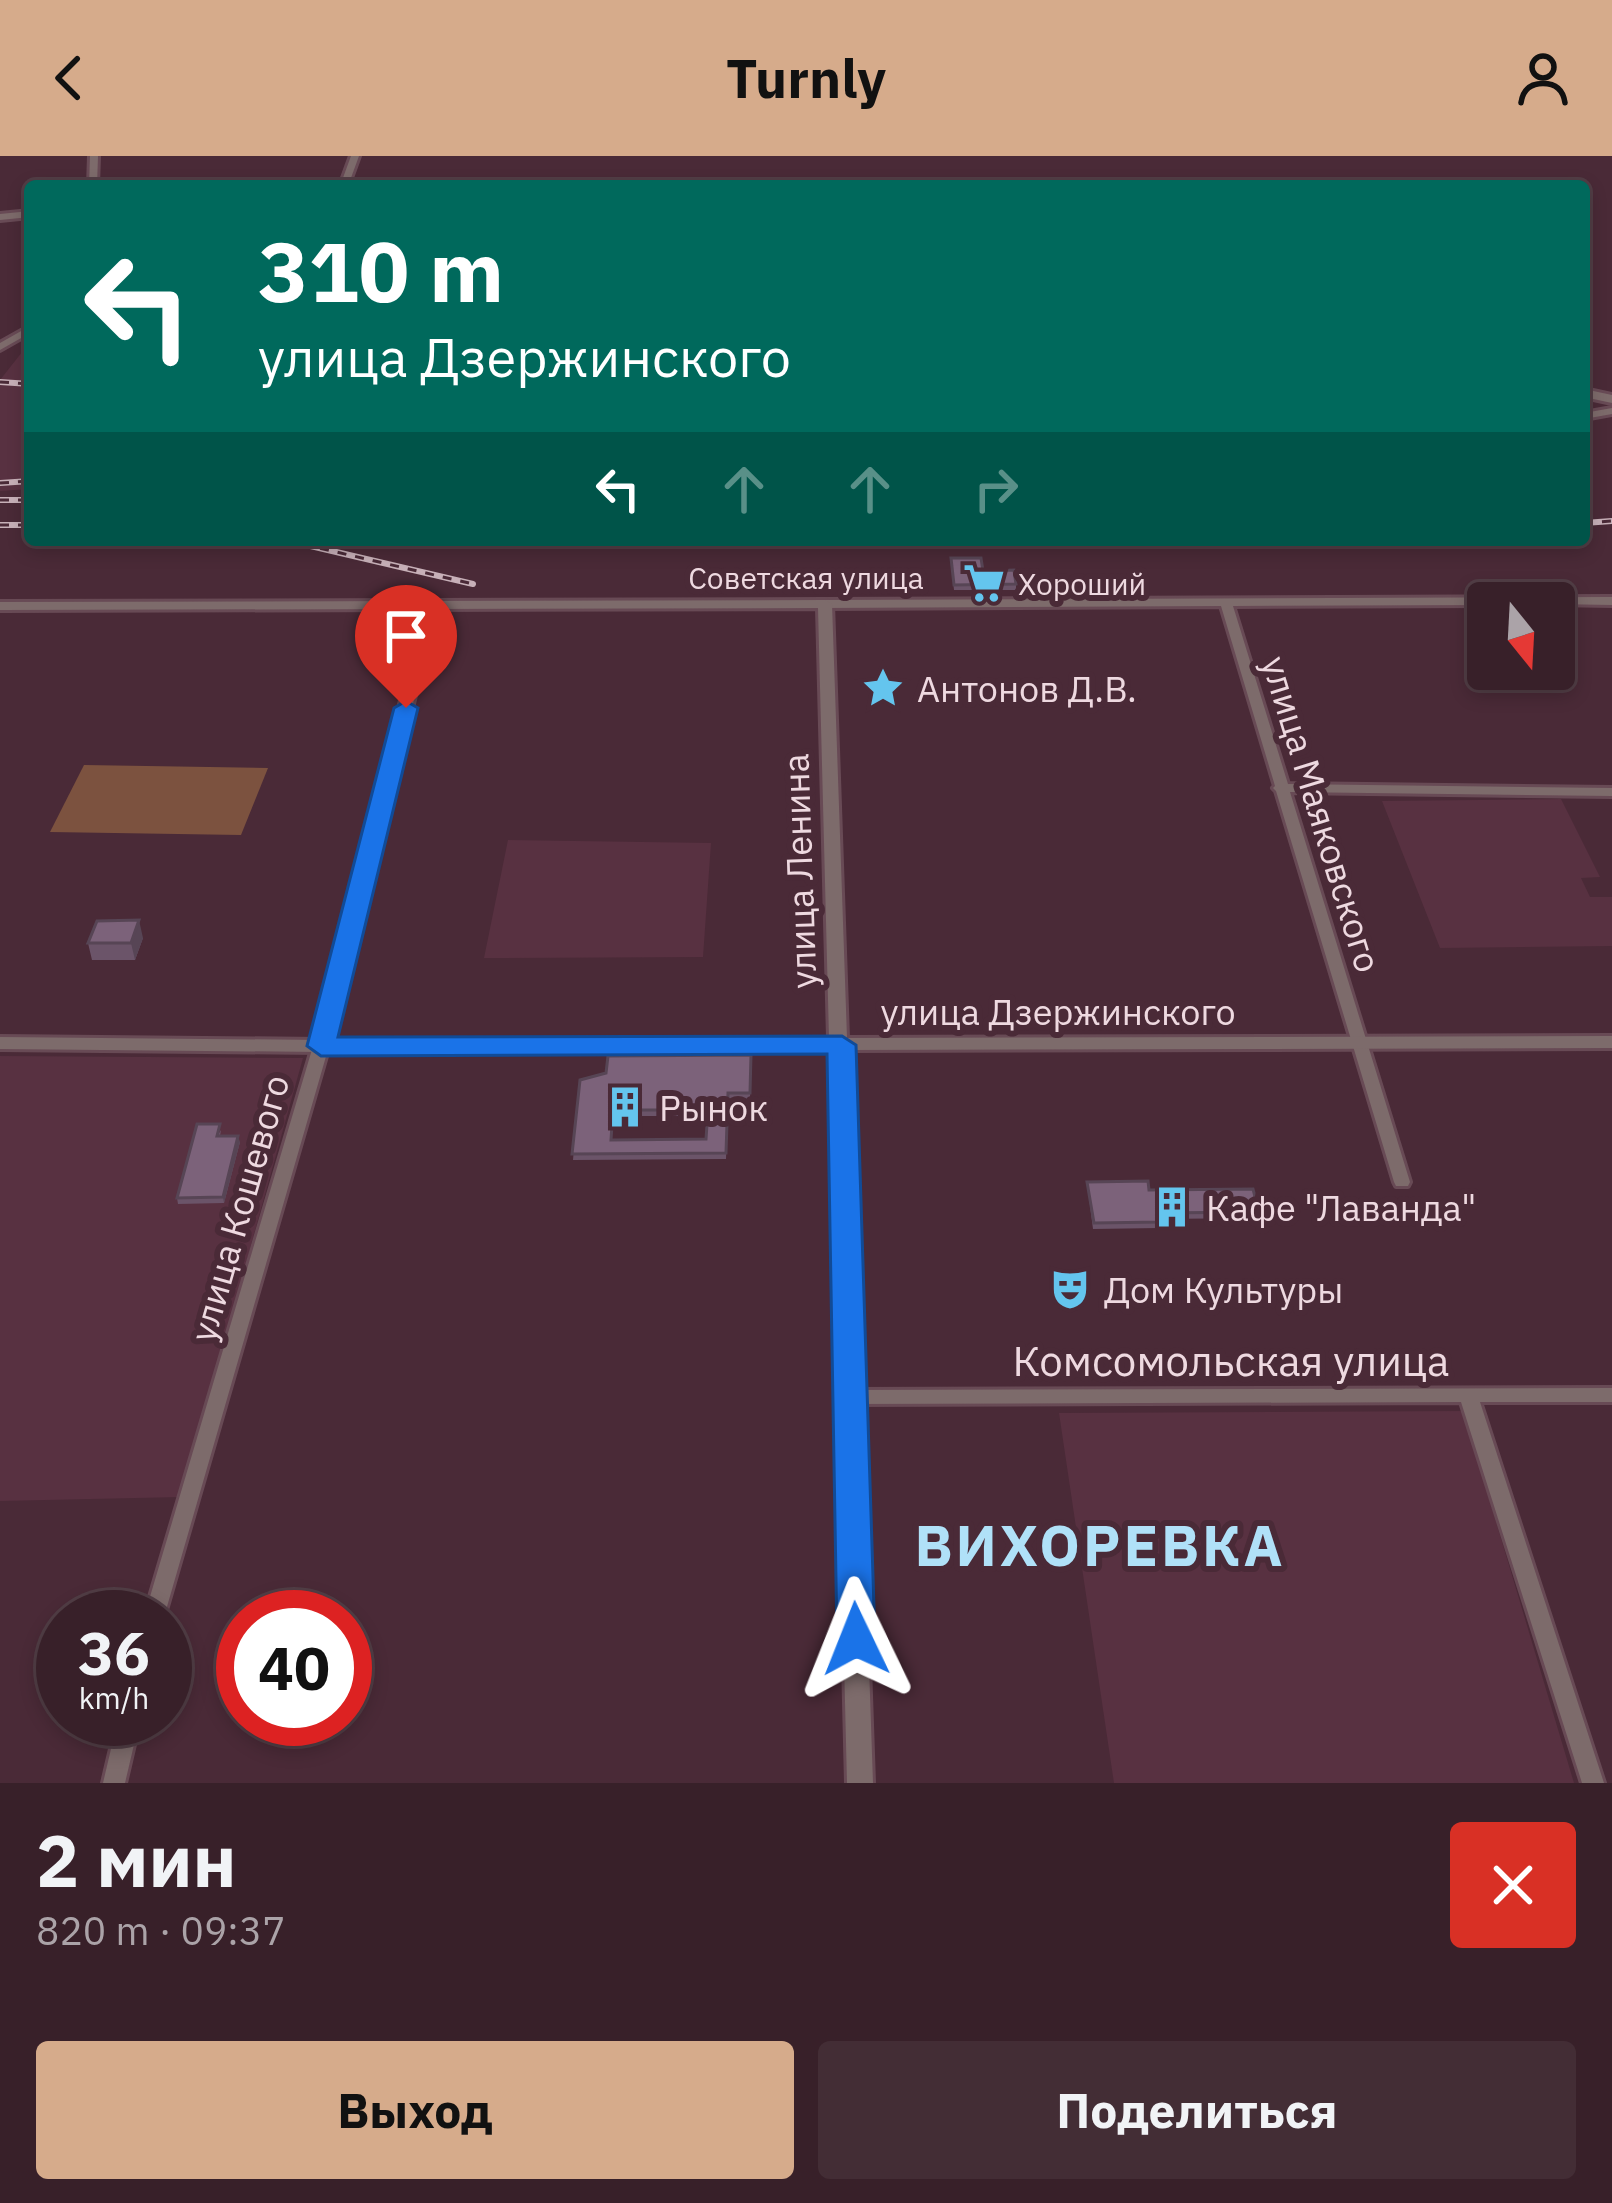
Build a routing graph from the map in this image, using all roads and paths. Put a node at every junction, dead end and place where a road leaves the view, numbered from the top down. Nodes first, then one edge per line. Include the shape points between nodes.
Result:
1 (1612, 601) edge
2 (1226, 603) junction
3 (826, 604) junction
4 (0, 606) edge
5 (431, 606) junction
6 (1280, 788) junction
7 (1612, 792) edge
8 (1612, 1042) edge
9 (0, 1043) edge
10 (1363, 1043) junction
11 (842, 1045) junction
12 (321, 1046) junction
13 (1402, 1182) dead end
14 (1468, 1395) junction
15 (1612, 1395) edge
16 (850, 1397) junction
17 (162, 1590) edge
18 (123, 1746) edge
19 (114, 1783) edge
20 (860, 1783) edge
21 (1594, 1783) edge

1 - 2 street, Советская улица
2 - 3 street, Советская улица
2 - 6 street, улица Маяковского
3 - 5 street, Советская улица
3 - 11 street, улица Ленина
4 - 5 street, Советская улица
5 - 12 street, улица Кошевого
6 - 7 street
6 - 10 street, улица Маяковского
8 - 10 street, улица Дзержинского
9 - 12 street, улица Дзержинского
10 - 11 street, улица Дзержинского
10 - 13 street, улица Маяковского
11 - 12 street, улица Дзержинского
11 - 16 street, улица Ленина
12 - 17 street, улица Кошевого
14 - 15 street, Комсомольская улица
14 - 16 street, Комсомольская улица
14 - 21 street
16 - 20 street, улица Ленина
18 - 19 street

